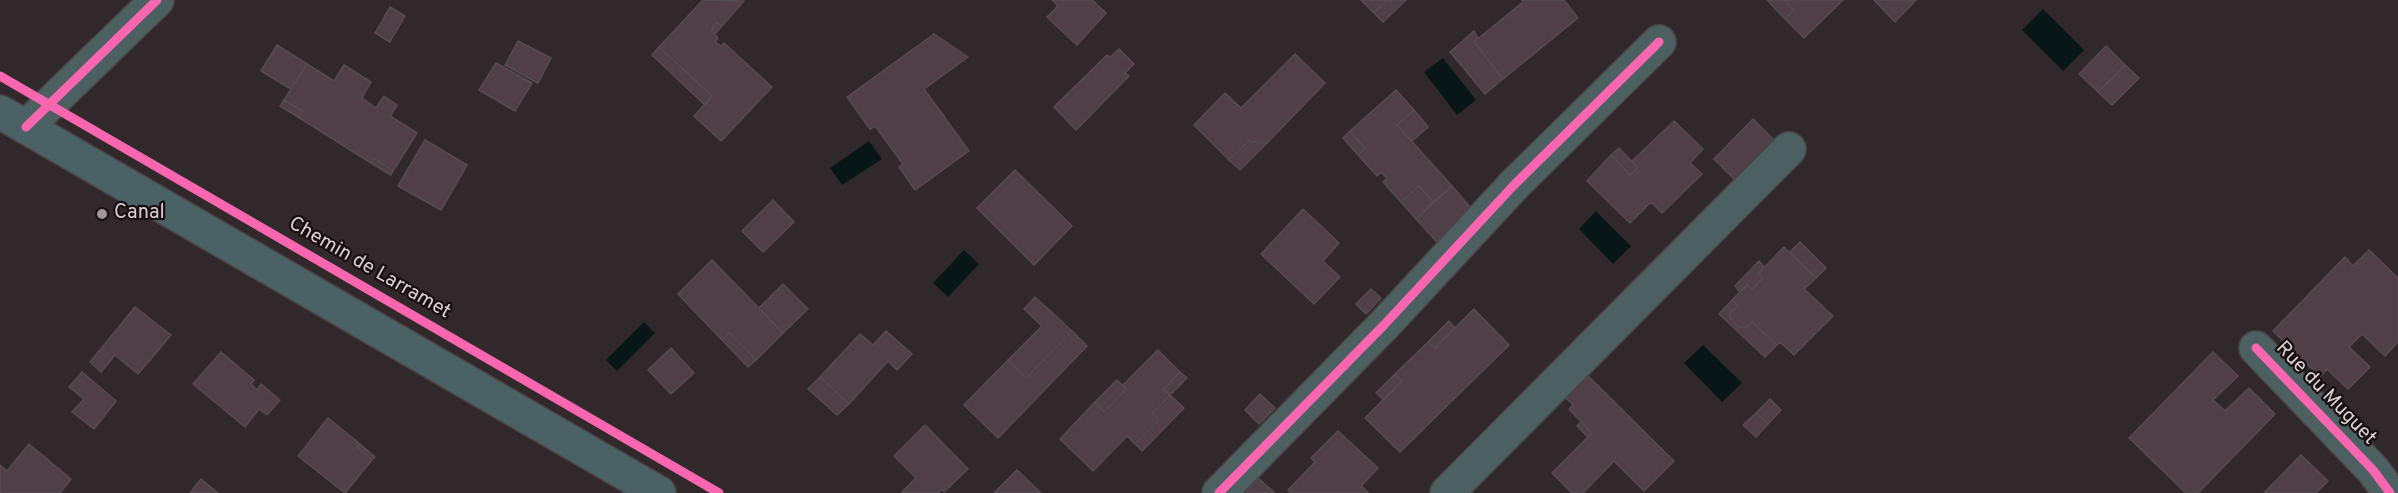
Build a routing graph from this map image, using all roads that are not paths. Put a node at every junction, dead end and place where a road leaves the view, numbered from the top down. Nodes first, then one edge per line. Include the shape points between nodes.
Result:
1 (157, 0) edge
2 (1659, 42) dead end
3 (13, 119) edge
4 (1789, 148) dead end
5 (2256, 348) dead end
6 (659, 493) edge
7 (1219, 493) edge
8 (1447, 493) edge
9 (2390, 493) edge

1 - 3 street
2 - 7 street via 1514,185
3 - 6 main road
4 - 8 street
5 - 9 street, Rue du Muguet

